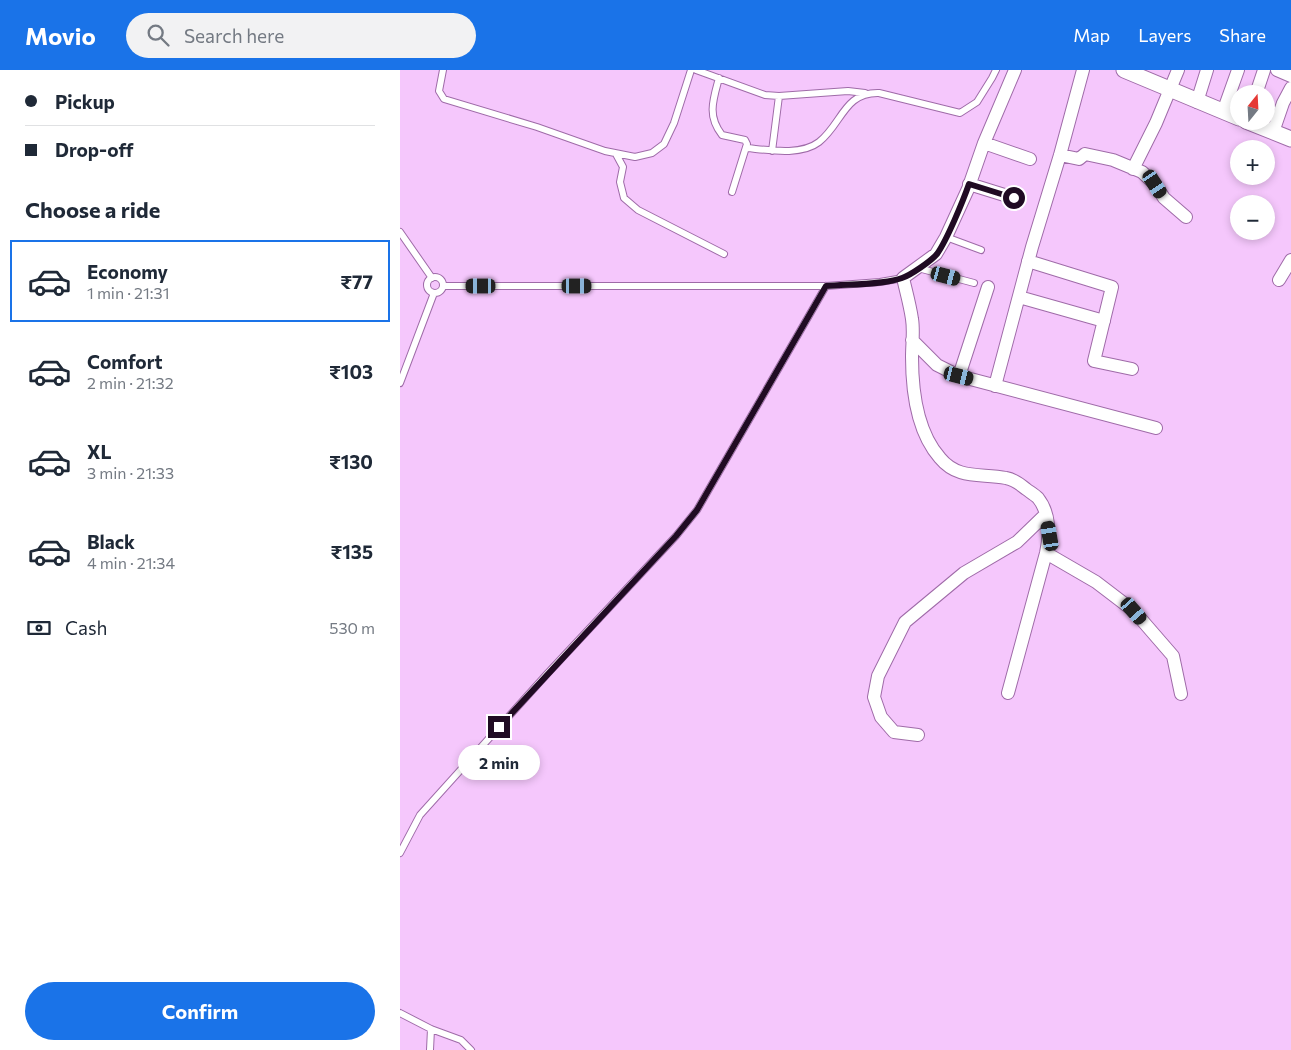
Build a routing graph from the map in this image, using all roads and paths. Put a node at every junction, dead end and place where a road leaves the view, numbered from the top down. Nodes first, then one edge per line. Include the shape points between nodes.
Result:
1 (443, 70) edge
2 (691, 70) edge
3 (696, 70) edge
4 (996, 70) edge
5 (1015, 70) edge
6 (1083, 70) edge
7 (1126, 70) edge
8 (1178, 70) edge
9 (1207, 70) edge
10 (1238, 70) edge
11 (1264, 70) edge
12 (1277, 70) edge
13 (1291, 76) edge
14 (719, 78) junction
15 (1259, 85) edge
16 (1291, 88) edge
17 (1171, 90) junction
18 (869, 93) junction
19 (779, 96) junction
20 (1198, 102) junction
21 (1223, 112) junction
22 (1230, 115) edge
23 (1267, 130) edge
24 (1272, 132) junction
25 (1291, 139) edge
26 (984, 143) junction
27 (747, 148) junction
28 (772, 151) junction
29 (616, 154) junction
30 (1060, 155) junction
31 (1030, 159) dead end
32 (1133, 169) junction
33 (969, 184) junction
34 (732, 192) dead end
35 (1014, 198) dead end
36 (1186, 217) dead end
37 (400, 232) edge
38 (946, 237) junction
39 (981, 250) dead end
40 (724, 254) dead end
41 (1291, 260) edge
42 (1028, 261) junction
43 (918, 268) junction
44 (432, 278) junction
45 (903, 278) junction
46 (1280, 280) dead end
47 (974, 283) dead end
48 (443, 286) junction
49 (826, 286) junction
50 (988, 287) dead end
51 (434, 293) junction
52 (1019, 297) junction
53 (1104, 321) junction
54 (912, 340) junction
55 (1132, 369) dead end
56 (959, 376) junction
57 (400, 383) edge
58 (995, 386) junction
59 (1156, 428) dead end
60 (1046, 514) junction
61 (1046, 552) junction
62 (1008, 693) dead end
63 (1181, 694) dead end
64 (918, 735) dead end
65 (400, 853) edge
66 (400, 1013) edge
67 (431, 1030) junction
68 (430, 1050) edge
69 (471, 1050) edge

1 - 29 lane via 439,91 444,99
2 - 29 lane via 664,144 652,153 636,157
3 - 14 lane
4 - 18 lane via 977,102 960,114
5 - 26 street
6 - 30 street
7 - 17 street
8 - 17 street
9 - 20 street
10 - 21 street
11 - 15 street
12 - 13 street
14 - 19 lane via 765,95
14 - 27 lane via 712,113 714,123 722,135 745,140
16 - 24 street
17 - 20 street
17 - 32 street
18 - 19 lane via 848,91
18 - 28 lane via 851,102 818,143 801,150
19 - 28 lane
20 - 21 street
21 - 22 street
23 - 24 street
24 - 25 street
26 - 31 street
26 - 33 street
27 - 28 lane
27 - 34 lane
29 - 40 lane via 623,167 620,182 624,198 638,210
30 - 32 street via 1079,159 1085,154 1113,160
30 - 42 street
32 - 36 street via 1148,176 1164,198
33 - 35 street
33 - 38 street
37 - 44 lane
38 - 39 lane
38 - 43 street via 936,254
41 - 46 street
42 - 52 street
42 - 53 street via 1112,287
43 - 45 street
43 - 47 lane
44 - 48 lane via 440,279
44 - 51 lane via 427,284
45 - 49 lane
45 - 54 street via 913,320
48 - 49 lane
48 - 51 lane via 442,290
49 - 65 lane via 697,510 420,815
50 - 56 street
51 - 57 lane
52 - 53 street
52 - 58 street
53 - 55 street via 1094,361
54 - 56 street via 937,365
54 - 60 street via 914,390 927,438 938,456 949,468 967,475 1008,478 1038,498
56 - 58 street
58 - 59 street
60 - 61 street via 1050,536
60 - 64 street via 1017,542 964,573 905,622 878,676 874,697 881,717 894,732
61 - 62 street
61 - 63 street via 1096,582 1134,611 1174,656
66 - 67 lane
67 - 68 lane
67 - 69 lane via 461,1040

